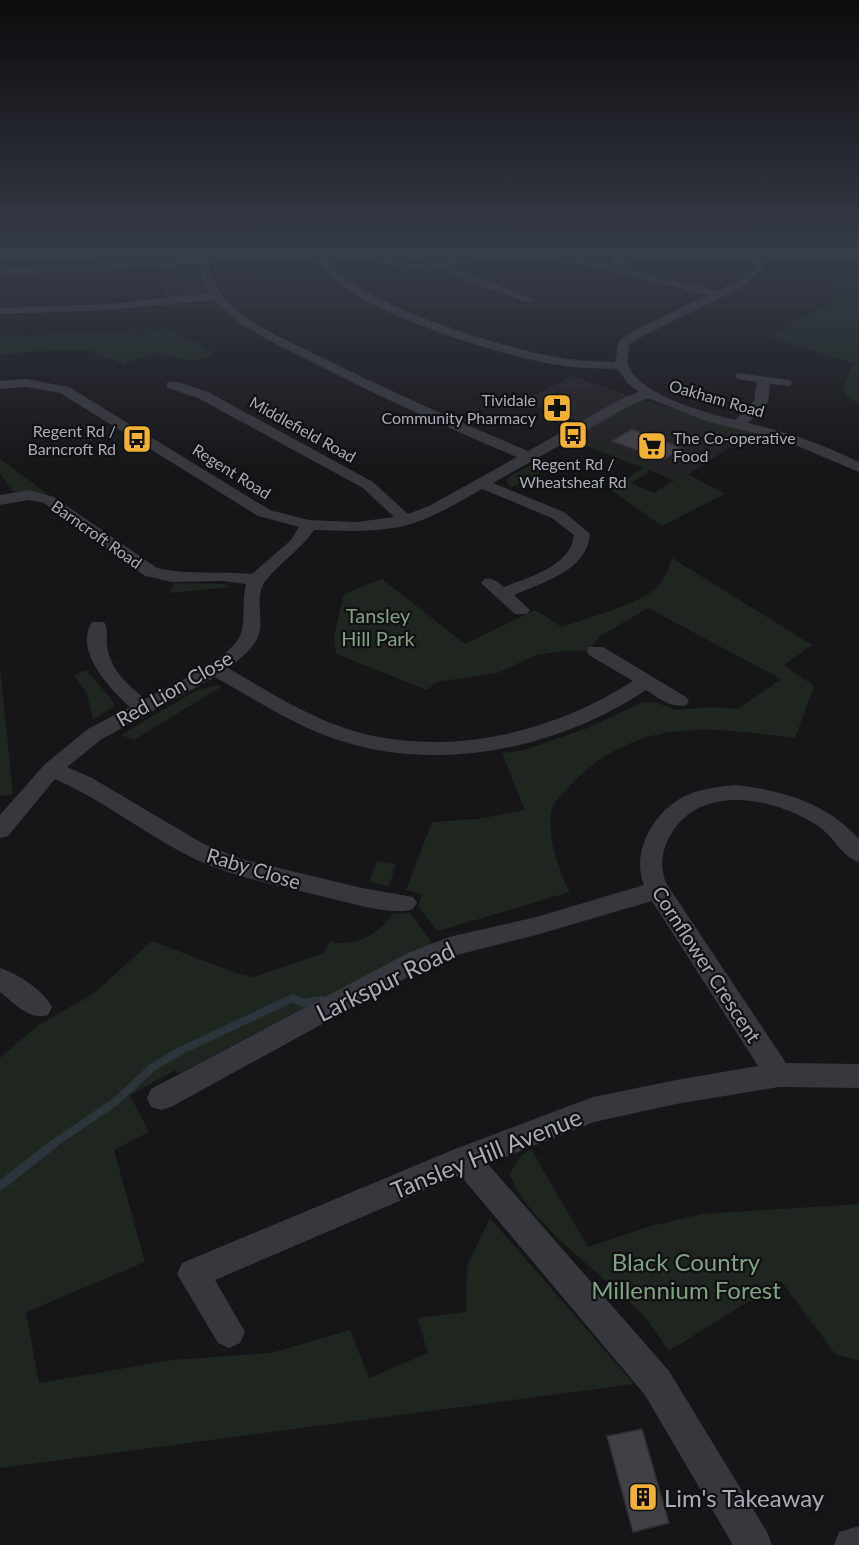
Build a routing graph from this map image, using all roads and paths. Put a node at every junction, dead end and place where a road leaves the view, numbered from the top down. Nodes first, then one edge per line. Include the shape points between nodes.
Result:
1 (253, 325) edge
2 (436, 325) edge
3 (659, 325) edge
4 (623, 366) junction
5 (742, 376) dead end
6 (764, 381) junction
7 (785, 383) dead end
8 (0, 385) edge
9 (173, 385) dead end
10 (646, 394) junction
11 (739, 424) junction
12 (530, 457) junction
13 (859, 468) edge
14 (481, 483) junction
15 (3, 494) edge
16 (406, 520) junction
17 (309, 525) junction
18 (256, 580) junction
19 (521, 610) dead end
20 (98, 626) dead end
21 (596, 651) dead end
22 (215, 669) junction
23 (645, 682) junction
24 (679, 701) dead end
25 (143, 708) junction
26 (52, 769) junction
27 (0, 830) edge
28 (859, 854) edge
29 (658, 890) junction
30 (405, 903) dead end
31 (0, 978) edge
32 (39, 1007) dead end
33 (779, 1075) junction
34 (859, 1076) edge
35 (161, 1098) dead end
36 (465, 1159) junction
37 (229, 1332) dead end
38 (859, 1544) edge
39 (754, 1545) edge
40 (852, 1545) edge

1 - 12 street via 413,408
2 - 4 street via 549,360
3 - 4 street via 627,341 621,349
4 - 10 street, Oakham Road
5 - 6 street
6 - 7 street
6 - 11 street via 761,402
8 - 17 street, Regent Road via 26,383 64,390 243,502 264,513
9 - 16 street, Middlefield Road via 203,395 368,485
10 - 11 street, Oakham Road
10 - 12 street, Regent Road
11 - 13 street, Oakham Road via 804,443
12 - 14 street, Regent Road
14 - 16 street, Regent Road
14 - 19 street via 558,515 582,534 580,547 566,564 496,589
15 - 18 street, Barncroft Road via 49,500 151,572 172,577
16 - 17 street, Regent Road via 357,527
17 - 18 street via 297,543
18 - 22 street, Red Lion Close via 249,636 240,650
20 - 25 street via 97,651 105,671
21 - 23 street
22 - 23 street via 312,722 365,740 429,750 521,739 603,708
22 - 25 street, Red Lion Close
23 - 24 street
25 - 26 street, Red Lion Close via 95,734
26 - 27 street, Red Lion Close
26 - 30 street, Raby Close via 84,783 194,849 236,866 362,897
28 - 29 street, Cornflower Crescent via 829,823 795,804 755,793 714,795 684,805 669,816 660,831 650,874
29 - 33 street, Cornflower Crescent
29 - 35 street, Larkspur Road via 449,947 417,960
31 - 32 street
33 - 34 street, Tansley Hill Avenue
33 - 36 street, Tansley Hill Avenue via 593,1110
36 - 37 street, Tansley Hill Avenue via 193,1274
36 - 39 street via 657,1383
38 - 40 street

